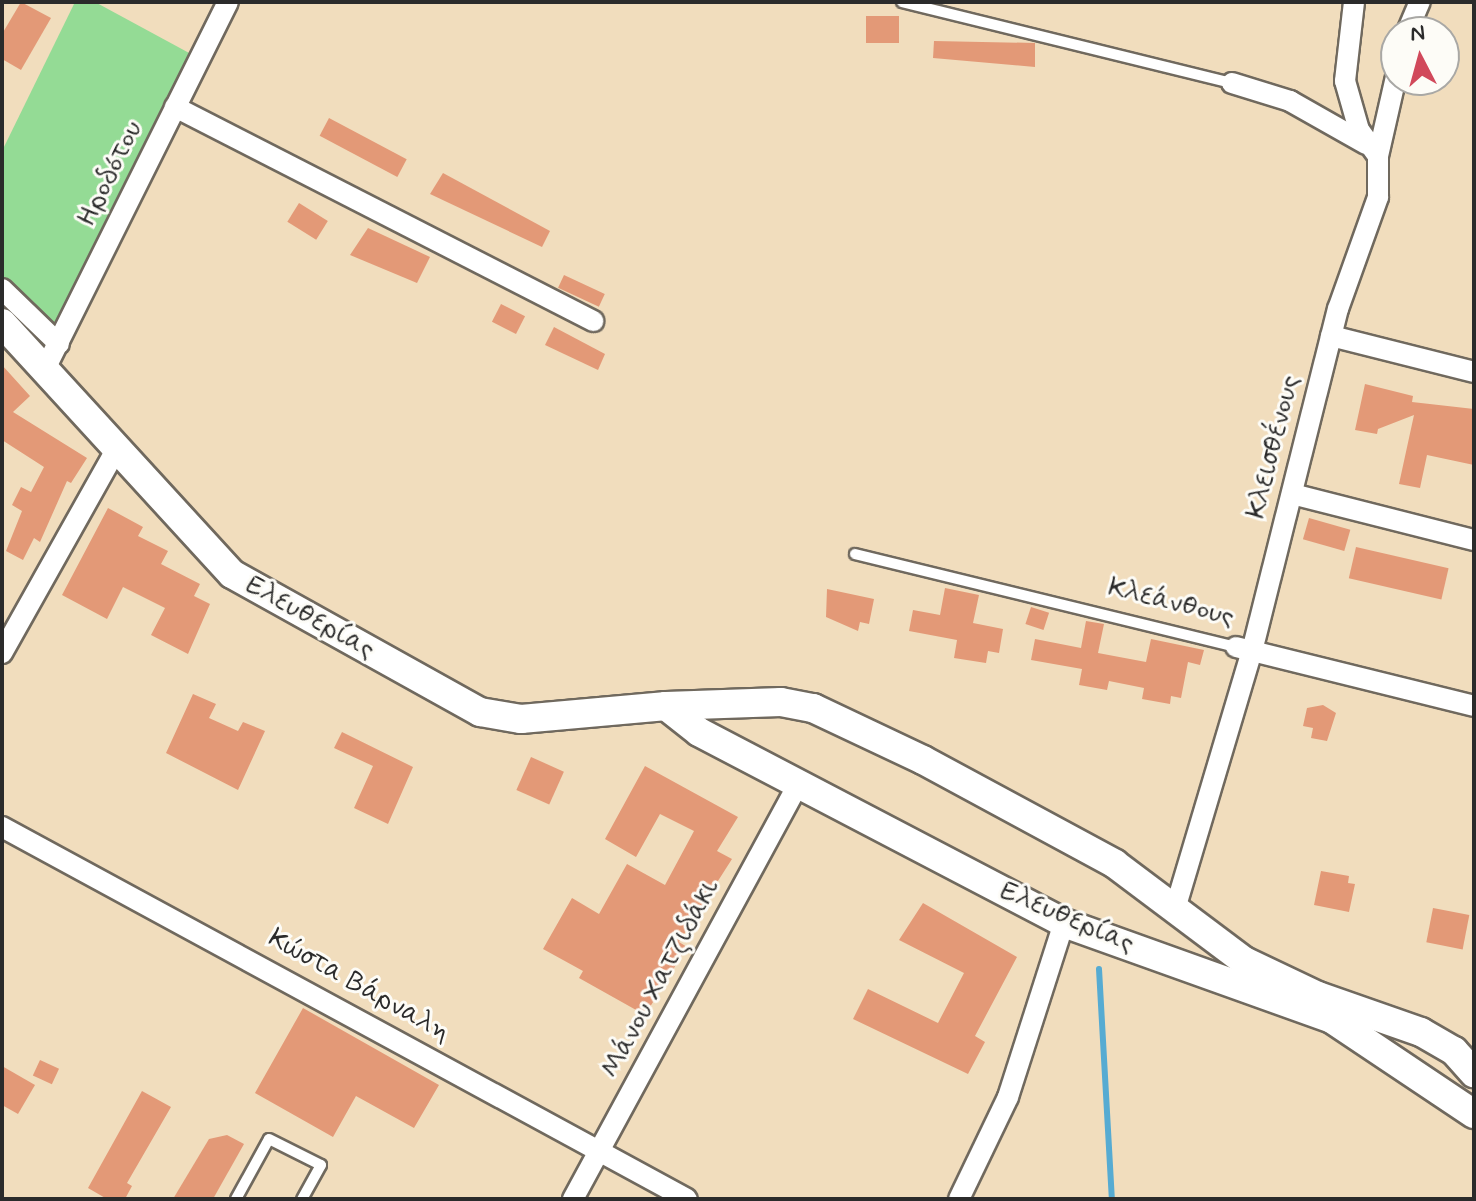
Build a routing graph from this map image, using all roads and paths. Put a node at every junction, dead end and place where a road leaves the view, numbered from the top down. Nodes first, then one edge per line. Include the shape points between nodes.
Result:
1 (228, 2) edge
2 (902, 2) edge
3 (1354, 2) edge
4 (1232, 83) joint
5 (1391, 96) edge
6 (175, 107) junction
7 (1375, 152) junction
8 (2, 289) edge
9 (594, 321) dead end
10 (2, 323) edge
11 (1331, 336) junction
12 (59, 344) junction
13 (44, 371) junction
14 (1474, 372) edge
15 (116, 450) junction
16 (1292, 494) junction
17 (1474, 540) edge
18 (855, 554) dead end
19 (1244, 649) junction
20 (2, 653) edge
21 (666, 706) junction
22 (1474, 706) edge
23 (798, 785) junction
24 (2, 827) edge
25 (1175, 909) junction
26 (1064, 923) junction
27 (1474, 1073) edge
28 (1474, 1114) edge
29 (601, 1149) junction
30 (236, 1199) edge
31 (302, 1199) edge
32 (573, 1199) edge
33 (687, 1199) edge
34 (959, 1199) edge

1 - 6 street, Ηροδότου
2 - 4 lane
3 - 7 street, Κλεισθένους via 1345,81 1359,130
4 - 7 street via 1290,101
5 - 7 street
6 - 9 street
6 - 12 street, Ηροδότου
7 - 11 street, Κλεισθένους via 1378,197
8 - 12 street
10 - 13 street, Ελευθερίας
11 - 14 street
11 - 16 street, Κλεισθένους
12 - 13 street, Ηροδότου
13 - 15 street, Ελευθερίας
15 - 20 street
15 - 21 street, Ελευθερίας via 240,580 480,712 521,719
16 - 17 street
16 - 19 street, Κλεισθένους
18 - 19 lane, Κλεάνθους
19 - 22 street, Κλεάνθους
19 - 25 street, Κλεισθένους
21 - 23 street, Ελευθερίας via 699,732
21 - 25 street, Ελευθερίας via 781,702 813,708 1087,848
23 - 26 street, Ελευθερίας
23 - 29 street, Μάνου Χατζιδάκι
24 - 29 street, Κώστα Βάρναλη
25 - 27 street, Ελευθερίας via 1244,961 1318,996 1421,1032 1454,1051
26 - 28 street, Ελευθερίας via 1332,1019
26 - 34 street via 1008,1097
29 - 32 street, Μάνου Χατζιδάκι
29 - 33 street, Κώστα Βάρναλη
30 - 31 lane via 269,1139 321,1165

